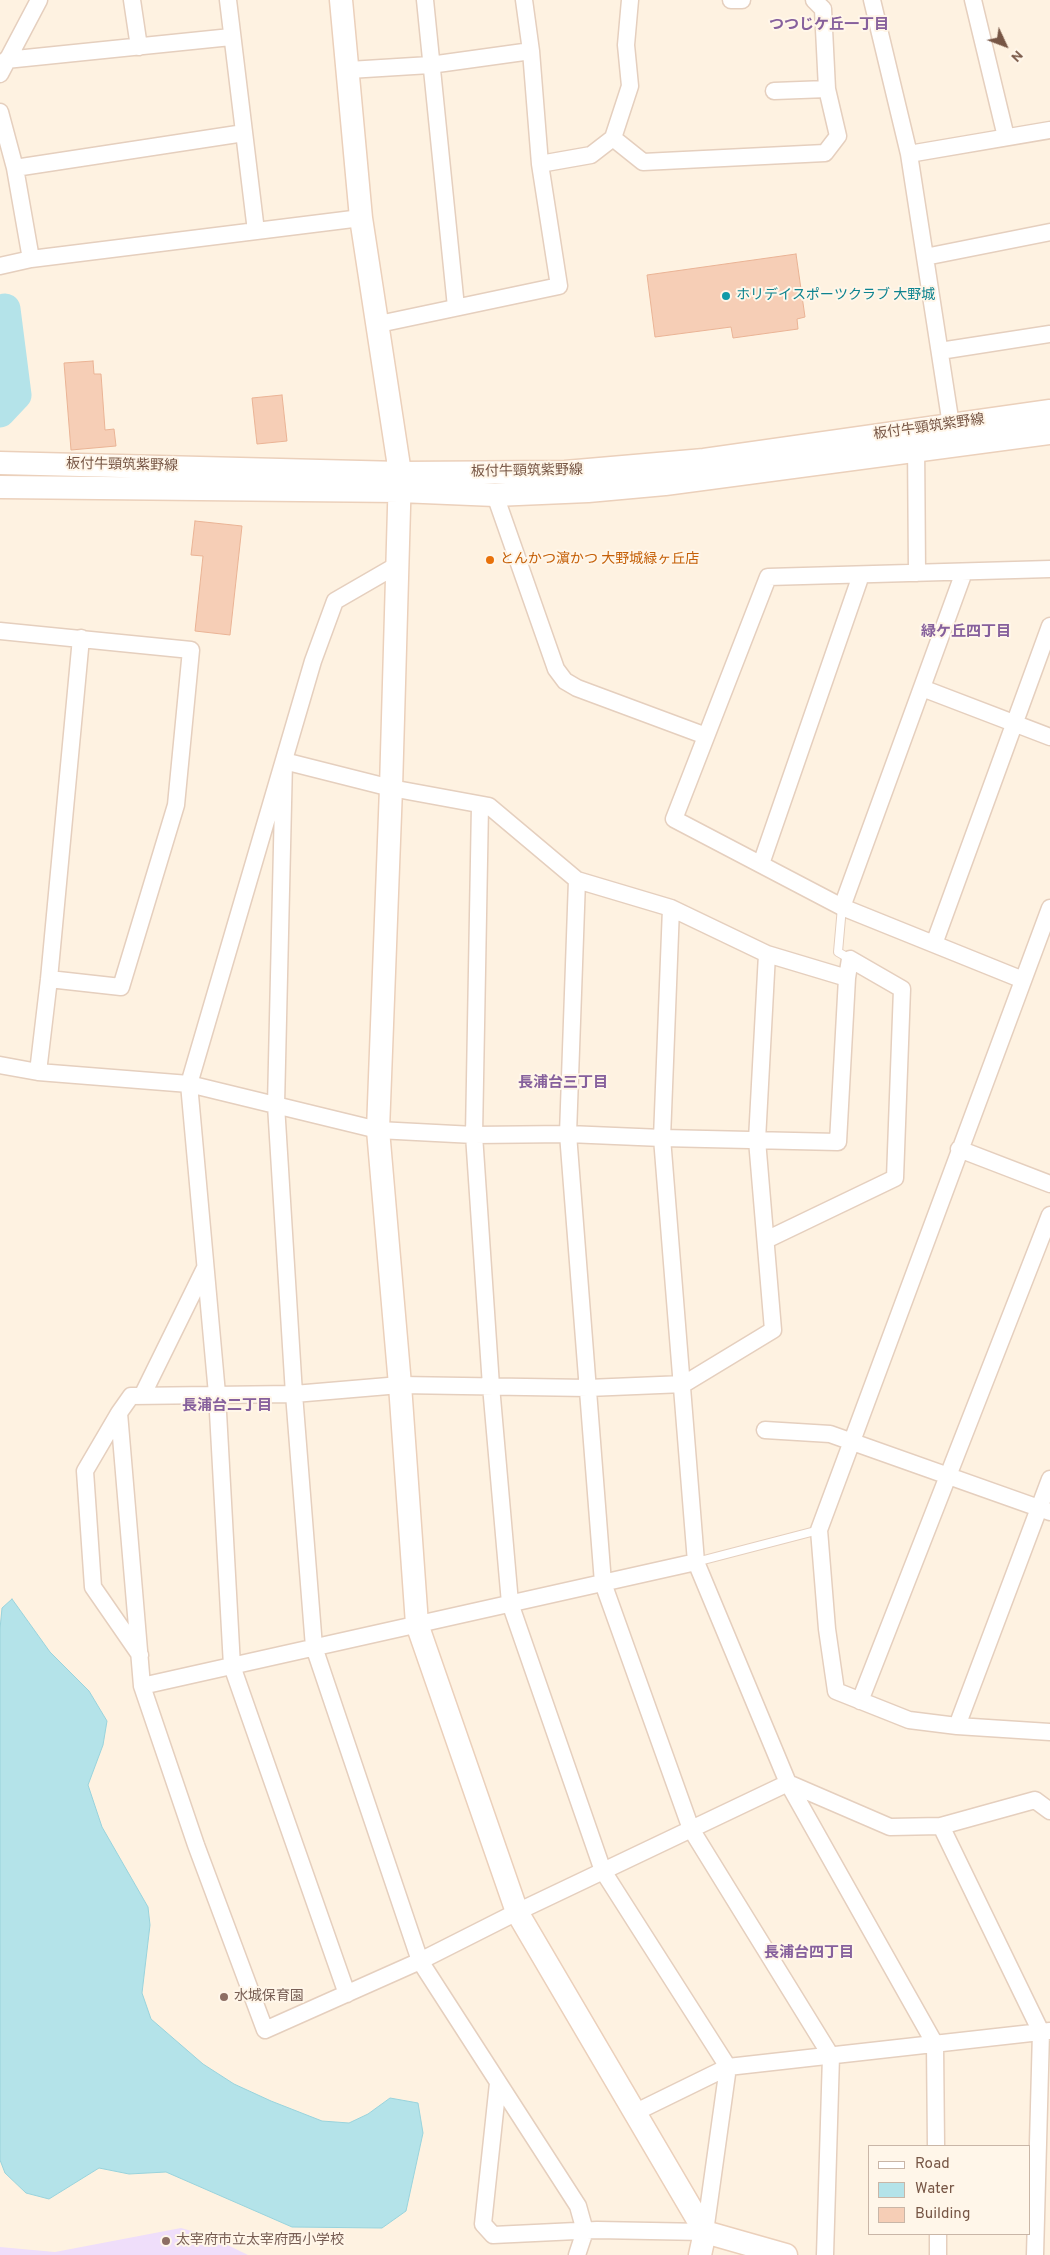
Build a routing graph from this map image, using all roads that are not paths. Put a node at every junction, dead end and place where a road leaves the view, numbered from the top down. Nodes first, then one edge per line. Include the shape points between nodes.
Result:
1 (39, 0) edge
2 (132, 0) edge
3 (228, 0) edge
4 (341, 0) edge
5 (425, 0) edge
6 (524, 0) edge
7 (630, 0) edge
8 (731, 0) edge
9 (742, 0) edge
10 (814, 0) edge
11 (872, 0) edge
12 (973, 0) edge
13 (231, 37) junction
14 (139, 47) junction
15 (530, 51) junction
16 (430, 65) junction
17 (3, 67) edge
18 (349, 70) junction
19 (827, 89) junction
20 (774, 91) dead end
21 (0, 112) edge
22 (1050, 130) edge
23 (244, 134) junction
24 (1006, 137) junction
25 (613, 138) junction
26 (909, 154) junction
27 (540, 164) junction
28 (15, 168) junction
29 (361, 218) junction
30 (256, 231) junction
31 (1050, 232) edge
32 (925, 256) junction
33 (31, 260) junction
34 (0, 266) edge
35 (456, 307) junction
36 (379, 324) junction
37 (1050, 334) edge
38 (940, 351) junction
39 (1050, 411) edge
40 (951, 425) junction
41 (1050, 433) edge
42 (916, 440) junction
43 (0, 463) edge
44 (400, 482) junction
45 (0, 486) edge
46 (494, 496) junction
47 (398, 564) junction
48 (1050, 569) edge
49 (964, 572) junction
50 (917, 574) junction
51 (861, 575) junction
52 (1050, 626) edge
53 (0, 631) edge
54 (81, 638) junction
55 (922, 688) junction
56 (1014, 724) junction
57 (706, 736) junction
58 (1050, 737) edge
59 (284, 761) junction
60 (391, 788) junction
61 (480, 805) junction
62 (761, 864) junction
63 (577, 880) junction
64 (842, 907) junction
65 (671, 908) junction
66 (1050, 908) edge
67 (934, 944) junction
68 (767, 954) junction
69 (850, 958) junction
70 (846, 978) junction
71 (49, 979) junction
72 (1023, 980) junction
73 (0, 1065) edge
74 (38, 1072) junction
75 (189, 1084) junction
76 (276, 1105) junction
77 (378, 1130) junction
78 (568, 1134) junction
79 (474, 1135) junction
80 (662, 1138) junction
81 (757, 1140) junction
82 (959, 1149) junction
83 (1050, 1184) edge
84 (1050, 1215) edge
85 (766, 1240) junction
86 (206, 1267) junction
87 (684, 1384) junction
88 (400, 1385) junction
89 (491, 1386) junction
90 (588, 1388) junction
91 (217, 1394) junction
92 (294, 1394) junction
93 (142, 1396) junction
94 (119, 1413) junction
95 (765, 1430) dead end
96 (851, 1442) junction
97 (948, 1476) junction
98 (1050, 1479) edge
99 (1044, 1510) edge
100 (819, 1530) junction
101 (696, 1562) junction
102 (602, 1582) junction
103 (510, 1603) junction
104 (417, 1624) junction
105 (314, 1647) junction
106 (141, 1657) junction
107 (232, 1666) junction
108 (142, 1686) junction
109 (860, 1701) junction
110 (957, 1726) junction
111 (1050, 1732) edge
112 (788, 1783) junction
113 (1050, 1811) edge
114 (941, 1826) junction
115 (691, 1828) junction
116 (603, 1871) junction
117 (517, 1912) junction
118 (420, 1961) junction
119 (346, 1994) junction
120 (1046, 2031) edge
121 (935, 2044) junction
122 (831, 2056) junction
123 (728, 2067) junction
124 (498, 2083) junction
125 (634, 2113) junction
126 (936, 2145) edge
127 (585, 2231) junction
128 (705, 2232) junction
129 (938, 2235) edge
130 (577, 2255) edge
131 (700, 2255) edge
132 (786, 2255) edge
133 (825, 2255) edge
134 (938, 2255) edge
135 (1035, 2255) edge

1 - 17 street
2 - 14 street
3 - 13 street
4 - 18 street
5 - 16 street
6 - 15 street
7 - 25 street via 626,45 630,86
8 - 9 street
10 - 19 street via 823,8
11 - 26 street
12 - 24 street
13 - 14 street
13 - 23 street
14 - 17 street
15 - 16 street
15 - 27 street
16 - 18 street
16 - 35 street
18 - 29 street
19 - 20 street
19 - 25 street via 838,136 825,153 643,162
21 - 28 street
22 - 24 street
23 - 28 street
23 - 30 street
24 - 26 street
25 - 27 street via 591,155
26 - 32 street
27 - 35 street via 559,286
28 - 33 street
29 - 30 street
29 - 36 street
30 - 33 street
31 - 32 street
32 - 38 street
33 - 34 street
35 - 36 street
36 - 44 street
37 - 38 street
38 - 40 street
39 - 40 street, 板付牛頸筑紫野線
40 - 42 street, 板付牛頸筑紫野線
41 - 42 street, 板付牛頸筑紫野線
42 - 44 street, 板付牛頸筑紫野線 via 565,472
42 - 46 street, 板付牛頸筑紫野線 via 665,484
42 - 50 street
43 - 44 street, 板付牛頸筑紫野線
44 - 45 street, 板付牛頸筑紫野線
44 - 46 street, 板付牛頸筑紫野線
44 - 47 street
46 - 57 street via 556,669 564,681
47 - 59 street via 335,601 313,661
47 - 60 street
48 - 49 street
49 - 50 street
49 - 55 street
50 - 51 street
51 - 57 street via 768,577
51 - 62 street
52 - 56 street
53 - 54 street
54 - 71 street
54 - 71 street via 191,650 176,805 121,987
55 - 56 street
55 - 64 street
56 - 58 street
56 - 67 street
57 - 62 street via 674,819
59 - 60 street
59 - 75 street
59 - 76 street
60 - 61 street
60 - 77 street
61 - 63 street via 488,806
61 - 79 street
62 - 64 street
63 - 65 street
63 - 78 street
64 - 67 street
64 - 69 lane via 838,952
65 - 68 street
65 - 80 street
66 - 72 street
67 - 72 street
68 - 70 street
68 - 81 street
69 - 70 street
69 - 85 street via 902,989 895,1178
70 - 81 street via 838,1142
71 - 74 street
72 - 82 street
73 - 74 street
74 - 75 street
75 - 76 street
75 - 86 street
76 - 77 street
76 - 92 street
77 - 79 street
77 - 88 street
78 - 79 street
78 - 80 street
78 - 90 street
79 - 89 street
80 - 81 street
80 - 87 street
81 - 85 street
82 - 83 street
82 - 96 street
84 - 97 street
85 - 87 street via 773,1330
86 - 91 street
86 - 93 street
87 - 90 street
87 - 101 street
88 - 89 street
88 - 92 street
88 - 104 street
89 - 90 street
89 - 103 street
90 - 102 street
91 - 92 street
91 - 93 street
91 - 107 street
92 - 105 street
93 - 94 street via 131,1396
94 - 106 street
94 - 106 street via 85,1471 94,1587
95 - 96 street via 830,1434
96 - 97 street
96 - 100 street
97 - 99 street
97 - 109 street
98 - 99 street
99 - 110 street
100 - 101 lane
100 - 109 street via 827,1630 836,1691
101 - 102 street
101 - 112 street
102 - 103 street
102 - 115 street
103 - 104 street
103 - 116 street
104 - 105 street
104 - 117 street
105 - 107 street
105 - 118 street
106 - 108 street
107 - 108 street
107 - 119 street
108 - 119 street via 196,1845 265,2030
109 - 110 street via 908,1720
110 - 111 street
112 - 114 street via 890,1827
112 - 115 street
112 - 121 street
113 - 114 street via 1035,1800
114 - 120 street
115 - 116 street
115 - 122 street
116 - 117 street
116 - 123 street
117 - 118 street
117 - 125 street
118 - 119 street
118 - 124 street
120 - 121 street
120 - 135 street
121 - 122 street
121 - 126 street
122 - 123 street
122 - 133 street
123 - 125 street
123 - 128 street
124 - 127 street via 578,2206
124 - 127 street via 484,2224 492,2235
125 - 128 street
127 - 128 street
127 - 130 street
128 - 131 street
128 - 132 street
129 - 134 street

